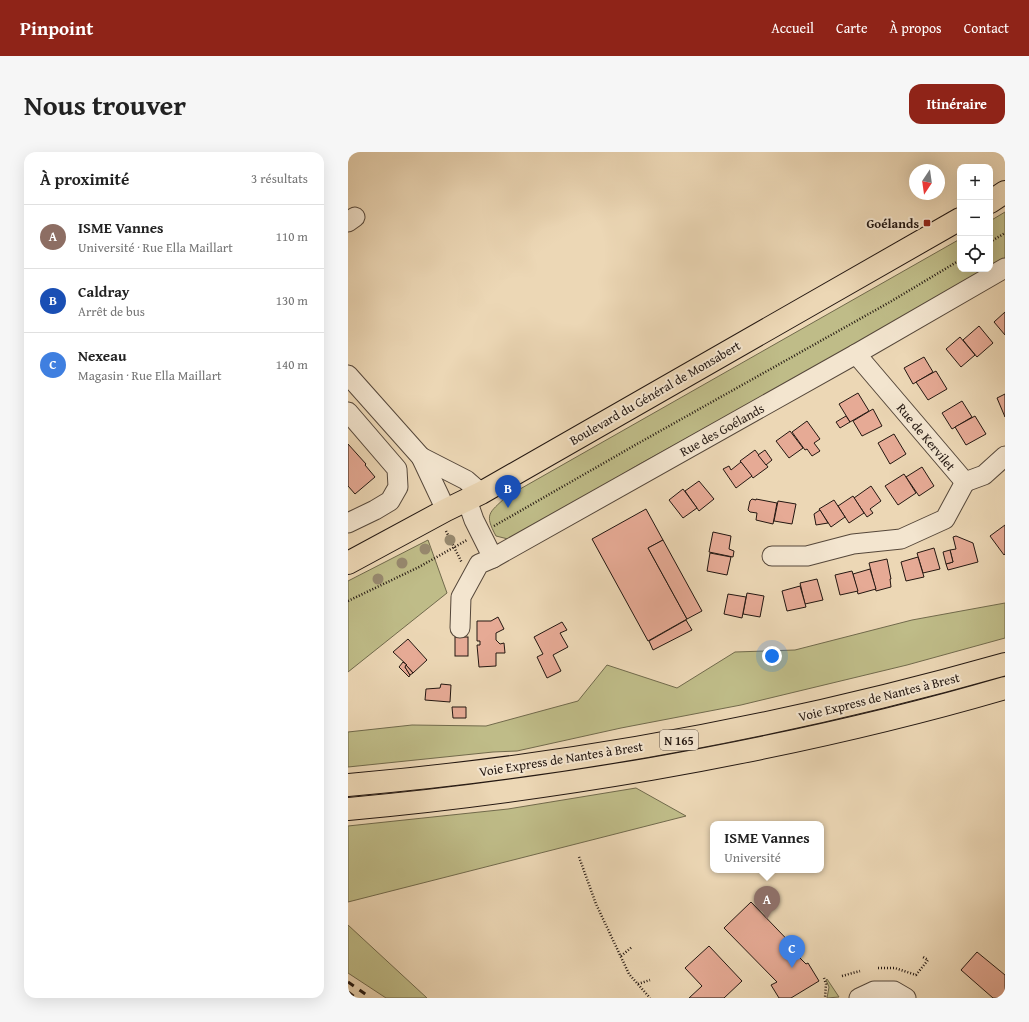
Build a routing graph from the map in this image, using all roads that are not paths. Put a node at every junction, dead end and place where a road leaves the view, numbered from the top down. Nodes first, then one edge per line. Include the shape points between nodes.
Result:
1 (1005, 192) edge
2 (993, 200) edge
3 (957, 221) edge
4 (1005, 268) edge
5 (856, 354) junction
6 (349, 380) edge
7 (348, 412) edge
8 (1005, 456) edge
9 (421, 457) junction
10 (965, 482) junction
11 (474, 496) junction
12 (446, 520) junction
13 (348, 523) edge
14 (772, 556) dead end
15 (493, 558) junction
16 (348, 563) edge
17 (460, 628) dead end
18 (1005, 664) edge
19 (1005, 688) edge
20 (348, 786) edge
21 (348, 809) edge
22 (858, 998) edge
23 (906, 998) edge

1 - 2 main road
3 - 11 main road, Boulevard du Général de Monsabert
4 - 5 street, Rue des Goélands
5 - 10 street, Rue de Kervilet
5 - 15 street, Rue des Goélands
6 - 9 street
7 - 13 street via 397,469 398,487 390,501
8 - 10 street, Rue de Kervilet via 984,475
9 - 11 street via 466,480
9 - 12 street
10 - 14 street via 945,519 901,540 853,544 807,556
11 - 12 main road, Boulevard du Général de Monsabert
11 - 15 street via 480,533
12 - 16 main road, Boulevard du Général de Monsabert
15 - 17 street, Rue des Goélands via 479,564 461,597
18 - 20 main road, Voie Express de Nantes à Brest / N 165 via 855,704 692,738 509,768
19 - 21 main road, Voie Express de Nantes à Brest / N 165 via 843,730 713,758 512,792
22 - 23 street via 874,991 894,991

